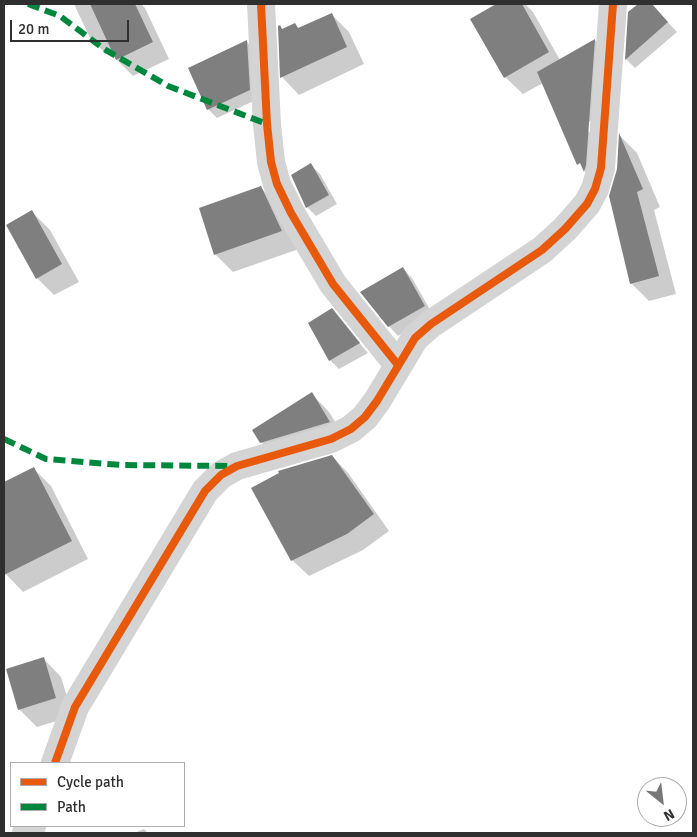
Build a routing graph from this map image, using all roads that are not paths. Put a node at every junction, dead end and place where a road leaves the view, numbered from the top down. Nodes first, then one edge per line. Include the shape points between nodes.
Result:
1 (261, 4) edge
2 (613, 4) edge
3 (398, 365) junction
4 (54, 762) edge

1 - 3 street via 268,133 277,184 333,284
2 - 3 street via 601,168 587,204 542,250 431,324 415,338
3 - 4 street via 365,417 351,429 331,439 237,466 204,491 75,707

